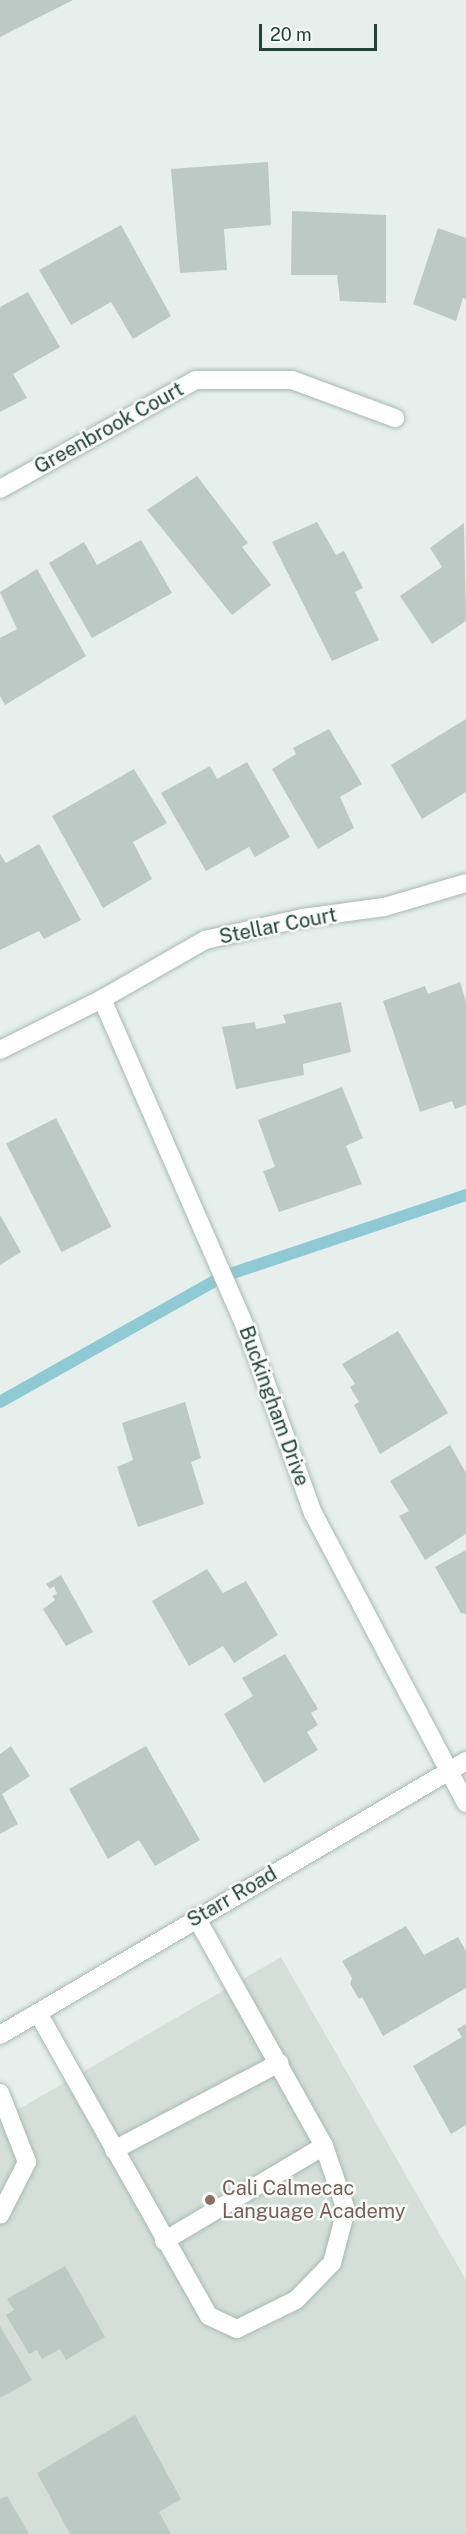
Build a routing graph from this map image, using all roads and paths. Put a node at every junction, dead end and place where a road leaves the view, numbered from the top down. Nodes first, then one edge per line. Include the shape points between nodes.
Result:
1 (395, 417) dead end
2 (0, 489) edge
3 (466, 883) edge
4 (102, 999) junction
5 (0, 1050) edge
6 (466, 1761) edge
7 (447, 1772) junction
8 (466, 1803) edge
9 (196, 1917) junction
10 (38, 2013) junction
11 (0, 2035) edge
12 (279, 2063) junction
13 (0, 2093) edge
14 (324, 2146) junction
15 (114, 2150) junction
16 (0, 2214) edge
17 (164, 2241) junction

1 - 2 street, Greenbrook Court via 292,380 196,380
3 - 4 street, Stellar Court via 384,908 303,918 205,940
4 - 5 street, Stellar Court
4 - 7 street, Buckingham Drive via 246,1328 313,1514
6 - 7 street, Starr Road
7 - 8 street, Buckingham Drive
7 - 9 street, Starr Road
9 - 10 street, Starr Road
9 - 12 street
10 - 11 street, Starr Road
10 - 15 street
12 - 14 street
12 - 15 street
13 - 16 street via 27,2162
14 - 17 street
14 - 17 street via 346,2210 332,2264 296,2300 237,2328 209,2316
15 - 17 street

